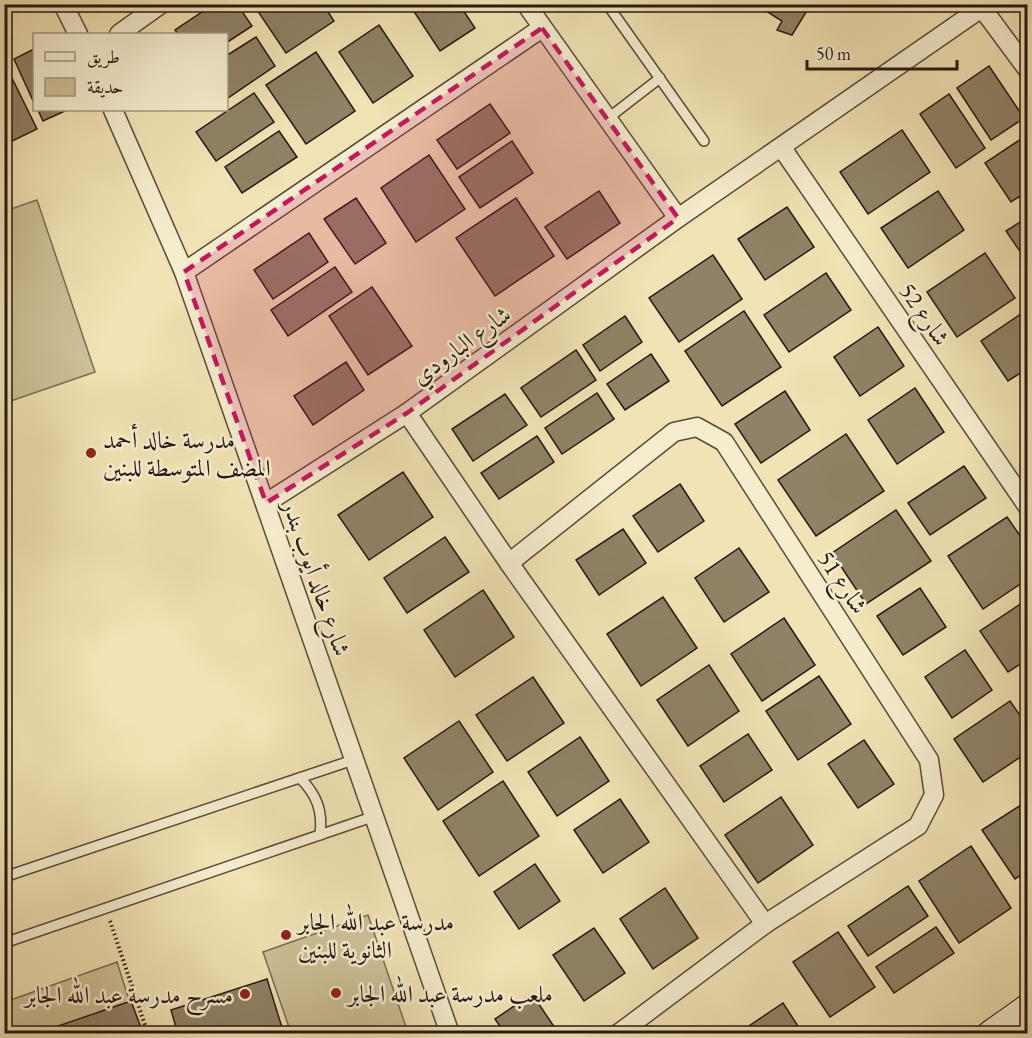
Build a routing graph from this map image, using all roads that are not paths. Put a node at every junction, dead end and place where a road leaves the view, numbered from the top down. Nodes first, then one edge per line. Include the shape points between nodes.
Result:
1 (63, 4) edge
2 (161, 4) edge
3 (526, 4) edge
4 (607, 4) edge
5 (985, 6) edge
6 (542, 28) junction
7 (78, 33) edge
8 (120, 33) edge
9 (1028, 70) edge
10 (660, 78) junction
11 (113, 111) edge
12 (607, 119) junction
13 (704, 141) dead end
14 (782, 148) junction
15 (678, 218) junction
16 (184, 272) junction
17 (407, 413) junction
18 (266, 503) junction
19 (1028, 507) edge
20 (509, 563) junction
21 (356, 759) junction
22 (300, 778) junction
23 (375, 816) junction
24 (320, 835) junction
25 (4, 877) edge
26 (765, 924) junction
27 (4, 943) edge
28 (1028, 1008) edge
29 (993, 1032) edge
30 (450, 1034) edge
31 (618, 1034) edge

1 - 7 street
2 - 8 street
3 - 6 street
4 - 10 lane
5 - 9 street
5 - 14 street, شارع البارودي
6 - 12 street
6 - 16 street
10 - 12 lane
10 - 13 lane
11 - 16 street, شارع خالد أيوب بندر
12 - 15 street
14 - 15 street, شارع البارودي
14 - 19 street, شارع 52
15 - 17 street, شارع البارودي
16 - 18 street, شارع خالد أيوب بندر
17 - 18 street, شارع البارودي
17 - 20 street
18 - 21 street, شارع خالد أيوب بندر
20 - 26 street
20 - 26 street, شارع 51 via 674,432 697,427 724,442 929,760 934,795 918,825
21 - 22 lane
21 - 23 street, شارع خالد أيوب بندر
22 - 24 lane via 316,797
22 - 25 lane
23 - 24 lane
23 - 30 street, شارع خالد أيوب بندر
24 - 27 lane
26 - 31 street, شارع 51
28 - 29 street

